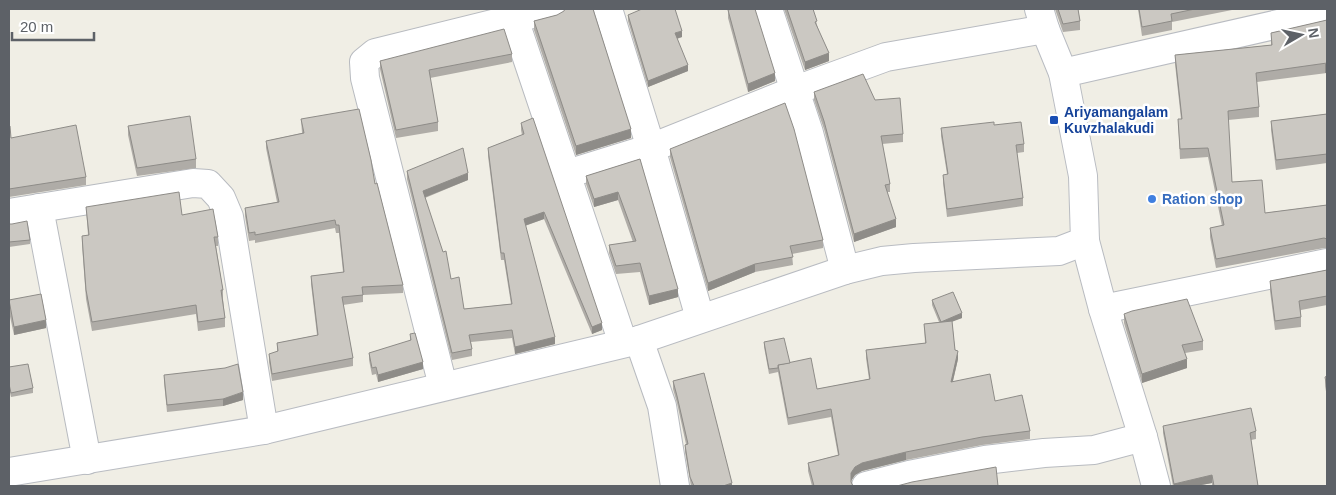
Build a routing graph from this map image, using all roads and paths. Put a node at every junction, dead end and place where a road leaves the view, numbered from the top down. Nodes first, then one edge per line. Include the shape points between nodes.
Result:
1 (553, 9) edge
2 (608, 9) edge
3 (768, 9) edge
4 (1327, 13) edge
5 (1042, 19) edge
6 (514, 20) junction
7 (1063, 72) junction
8 (796, 90) junction
9 (651, 148) junction
10 (567, 174) junction
11 (39, 208) junction
12 (9, 212) edge
13 (1085, 241) junction
14 (1327, 263) edge
15 (845, 270) junction
16 (1103, 308) junction
17 (700, 318) junction
18 (631, 341) junction
19 (443, 386) junction
20 (264, 430) junction
21 (1134, 439) junction
22 (87, 460) junction
23 (9, 472) edge
24 (675, 486) edge
25 (866, 486) edge
26 (1156, 486) edge

1 - 6 street
2 - 9 street
3 - 8 street
4 - 7 street
5 - 7 street
5 - 8 street via 886,57
6 - 10 street
6 - 19 street via 375,53 364,62 365,78
7 - 13 street via 1083,176
8 - 9 street
8 - 15 street
9 - 10 street
9 - 17 street
10 - 18 street
11 - 12 street
11 - 20 street via 193,183 208,184 221,198 229,217
11 - 22 street
13 - 15 street via 1059,251 898,259
13 - 16 street
14 - 16 street
15 - 17 street
16 - 21 street
17 - 18 street
18 - 19 street
18 - 24 street via 649,367 662,406
19 - 20 street
20 - 22 street
21 - 25 street via 1094,450 985,460
21 - 26 street
22 - 23 street

